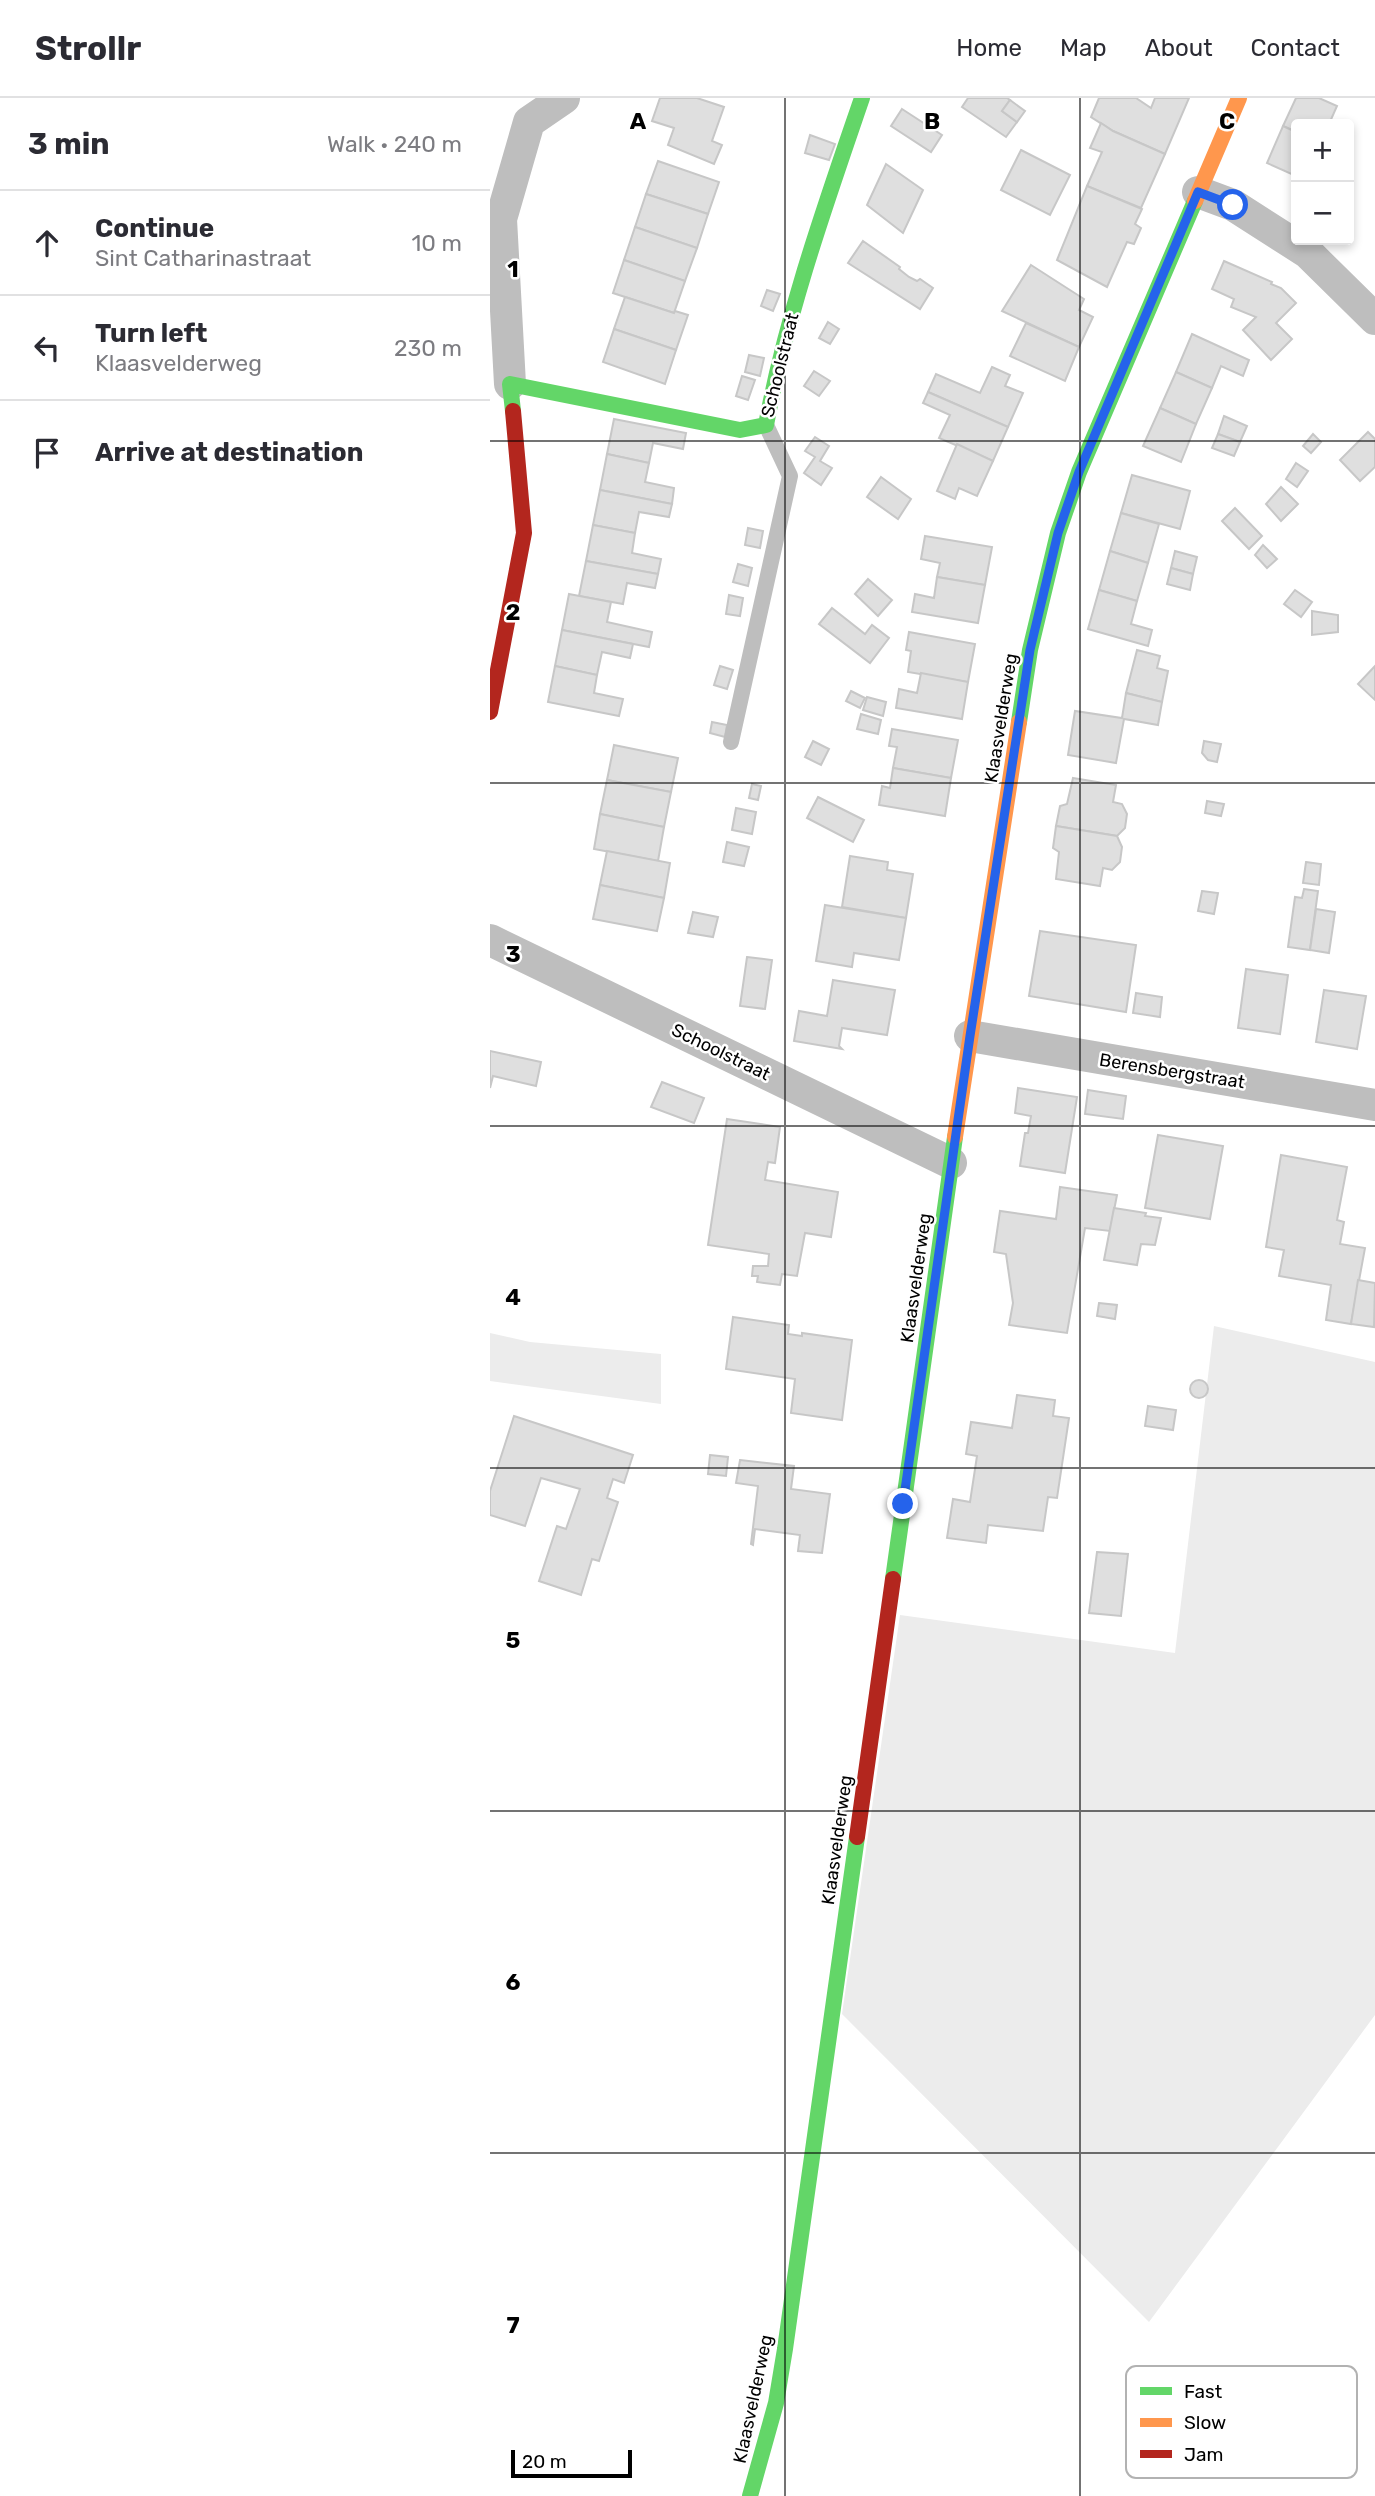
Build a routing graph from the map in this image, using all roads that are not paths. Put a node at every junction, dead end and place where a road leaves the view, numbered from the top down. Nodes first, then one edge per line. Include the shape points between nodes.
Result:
1 (564, 98) edge
2 (862, 98) edge
3 (1239, 98) edge
4 (1198, 192) junction
5 (1375, 320) edge
6 (510, 384) junction
7 (766, 425) junction
8 (490, 712) edge
9 (731, 742) dead end
10 (490, 940) edge
11 (970, 1036) junction
12 (1375, 1105) edge
13 (951, 1163) junction
14 (750, 2496) edge

1 - 6 street via 529,122 501,219
2 - 7 street, Schoolstraat via 774,374
3 - 4 street, Klaasvelderweg
4 - 5 street via 1233,205 1307,253
4 - 11 street, Klaasvelderweg via 1089,448 1058,533 1030,650
6 - 7 street, Schoolstraat via 740,430
6 - 8 street via 524,533
7 - 9 lane via 790,476
10 - 13 street, Schoolstraat
11 - 12 street, Berensbergstraat
11 - 13 street, Klaasvelderweg
13 - 14 street, Klaasvelderweg via 785,2349 776,2403

